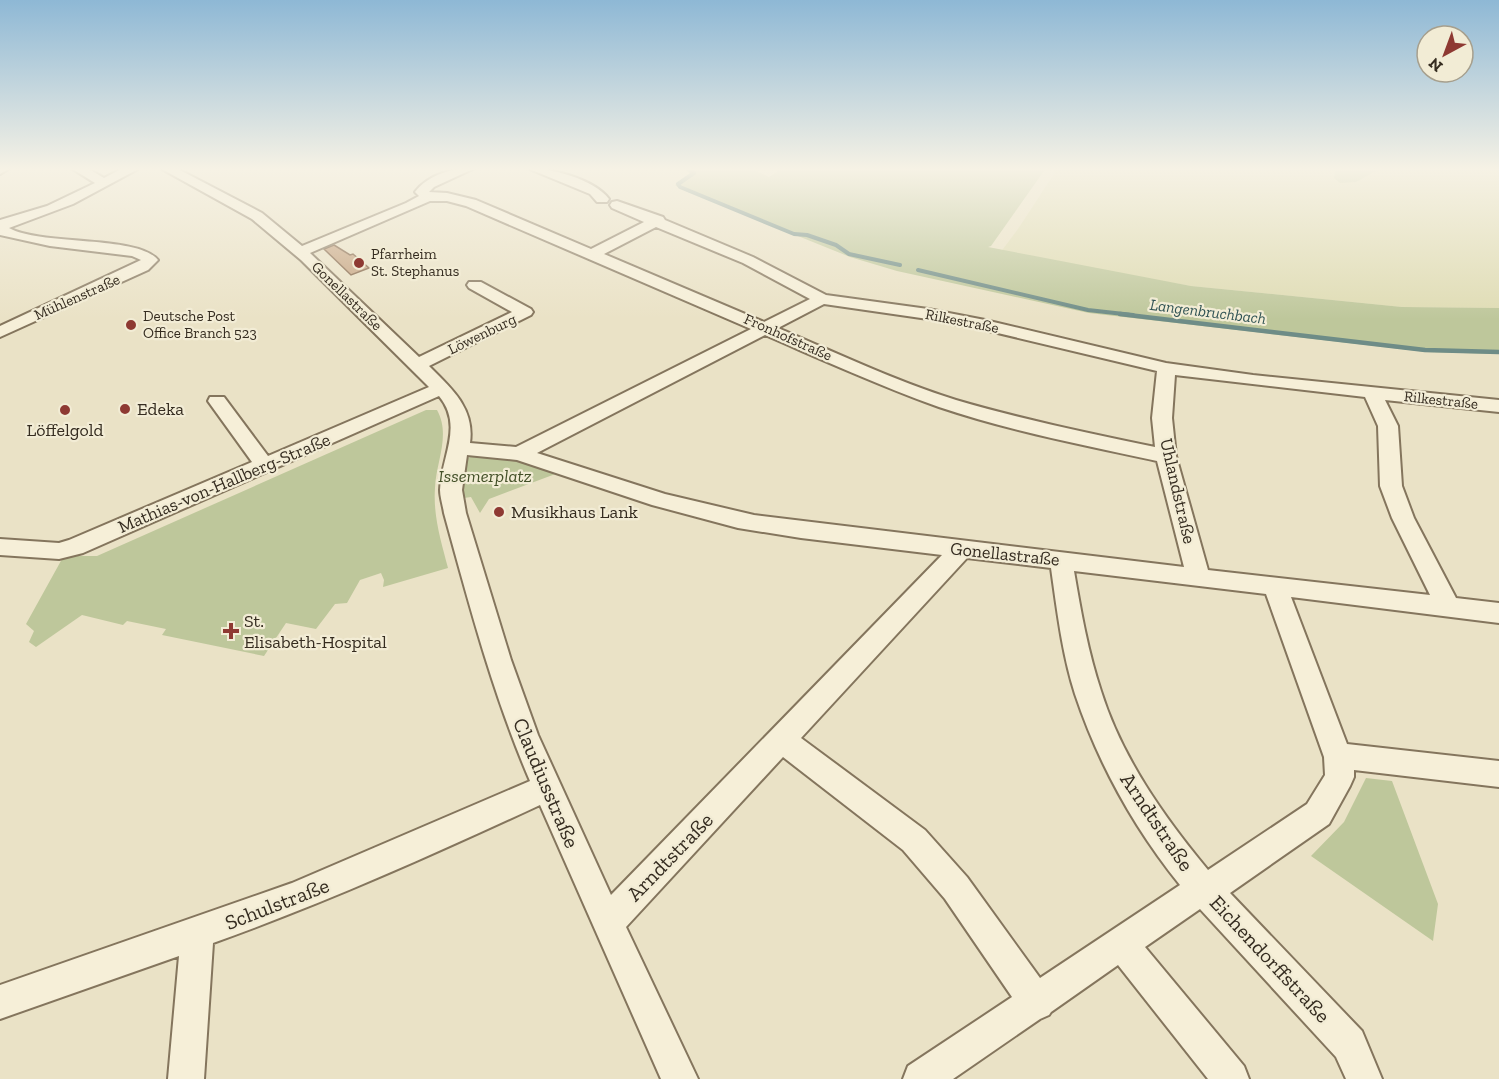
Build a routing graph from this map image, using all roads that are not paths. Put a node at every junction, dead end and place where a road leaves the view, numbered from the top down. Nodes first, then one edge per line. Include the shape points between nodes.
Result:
1 (19, 218) edge
2 (259, 218) edge
3 (381, 218) edge
4 (508, 218) edge
5 (653, 218) edge
6 (658, 220) junction
7 (1, 224) edge
8 (300, 252) junction
9 (593, 254) junction
10 (475, 285) dead end
11 (822, 299) junction
12 (766, 327) junction
13 (0, 332) edge
14 (418, 365) junction
15 (1166, 368) junction
16 (442, 388) junction
17 (1372, 393) junction
18 (218, 401) dead end
19 (1499, 406) edge
20 (519, 454) junction
21 (1166, 456) junction
22 (455, 461) junction
23 (264, 465) junction
24 (0, 547) edge
25 (963, 549) junction
26 (1061, 560) junction
27 (1198, 577) junction
28 (1275, 587) junction
29 (1448, 607) junction
30 (1499, 613) edge
31 (782, 740) junction
32 (1338, 757) junction
33 (1499, 774) edge
34 (547, 788) junction
35 (1203, 888) junction
36 (607, 923) junction
37 (197, 934) junction
38 (1122, 944) junction
39 (0, 1002) edge
40 (1036, 1003) junction
41 (937, 1074) edge
42 (186, 1079) edge
43 (680, 1079) edge
44 (1232, 1079) edge
45 (1364, 1079) edge

1 - 7 street
2 - 8 street, Gonellastraße
3 - 8 street
4 - 9 street, Fronhofstraße
5 - 6 street
6 - 9 street
6 - 11 street via 748,260
7 - 13 street, Mühlenstraße via 7,233 134,252 149,258 143,267
8 - 14 street, Gonellastraße
9 - 12 street, Fronhofstraße
10 - 14 street, Löwenburg via 525,312
11 - 12 street
11 - 15 street, Rilkestraße via 985,325
12 - 20 street
12 - 21 street, Fronhofstraße via 885,380 957,406 1039,429
14 - 16 street, Gonellastraße
15 - 17 street, Rilkestraße
15 - 21 street, Uhlandstraße via 1162,418
16 - 22 street, Gonellastraße via 461,421
16 - 23 street, Mathias-von-Hallberg-Straße
17 - 19 street, Rilkestraße
17 - 29 street via 1388,426 1391,486
18 - 23 street
20 - 22 street
20 - 25 street, Gonellastraße via 707,513 823,533
21 - 27 street, Uhlandstraße
22 - 34 street, Claudiusstraße via 451,490 455,515 498,660
23 - 24 street, Mathias-von-Hallberg-Straße via 75,547 59,551
25 - 26 street, Gonellastraße
25 - 31 street, Arndtstraße
26 - 27 street, Gonellastraße
26 - 35 street, Arndtstraße via 1073,636 1088,693 1110,747 1140,804
27 - 28 street, Gonellastraße
28 - 29 street, Gonellastraße
28 - 32 street, Eichendorffstraße
29 - 30 street, Gonellastraße
31 - 36 street, Arndtstraße
31 - 40 street via 914,840 956,888
32 - 33 street
32 - 35 street, Eichendorffstraße via 1340,777 1318,814 1217,883
34 - 36 street, Claudiusstraße
34 - 37 street, Schulstraße via 391,858
35 - 38 street, Arndtstraße
35 - 45 street, Eichendorffstraße via 1349,1044
36 - 43 street, Claudiusstraße
37 - 39 street, Schulstraße
37 - 42 street
38 - 40 street, Arndtstraße
38 - 44 street
40 - 41 street, Arndtstraße

